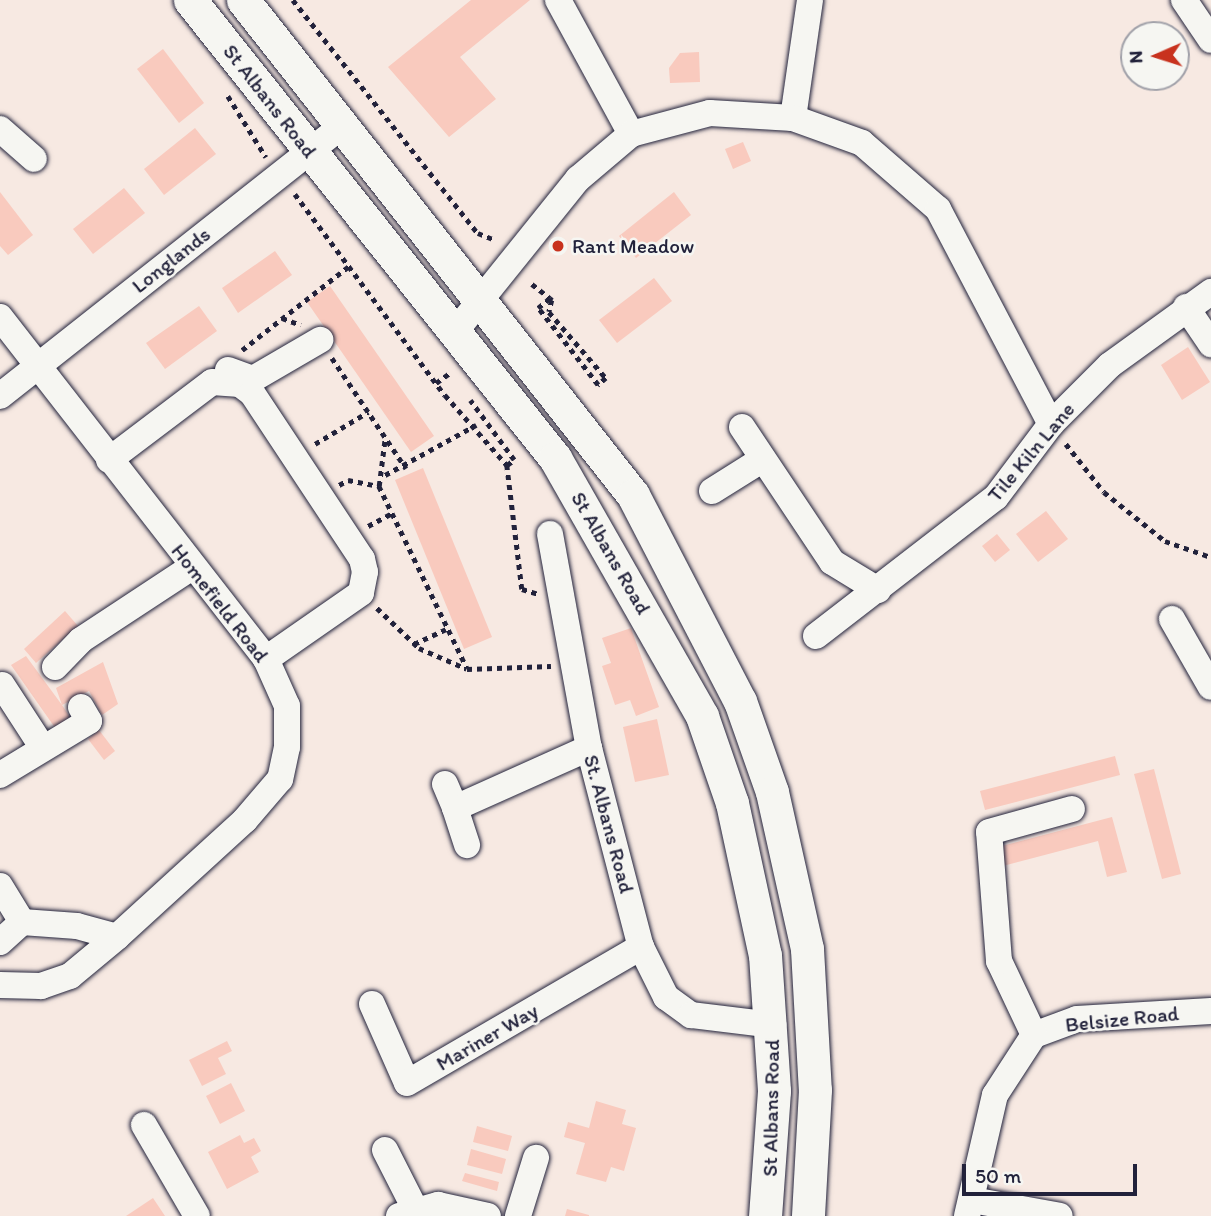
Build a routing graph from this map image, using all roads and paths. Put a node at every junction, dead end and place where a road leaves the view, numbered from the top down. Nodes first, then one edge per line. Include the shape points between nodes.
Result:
1 (190, 0) edge
2 (243, 0) edge
3 (293, 0) edge
4 (558, 0) edge
5 (810, 0) edge
6 (1184, 0) edge
7 (1211, 40) edge
8 (225, 91) dead end
9 (793, 118) junction
10 (343, 125) junction
11 (0, 130) edge
12 (631, 134) junction
13 (310, 152) junction
14 (34, 159) dead end
15 (280, 174) junction
16 (492, 239) dead end
17 (349, 266) junction
18 (531, 284) dead end
19 (1211, 292) edge
20 (480, 296) junction
21 (550, 298) junction
22 (1186, 307) junction
23 (0, 317) edge
24 (282, 318) junction
25 (454, 333) junction
26 (320, 340) junction
27 (1211, 344) edge
28 (39, 364) junction
29 (216, 375) junction
30 (453, 376) dead end
31 (436, 383) junction
32 (0, 396) edge
33 (474, 406) dead end
34 (368, 411) junction
35 (1051, 424) junction
36 (476, 425) junction
37 (741, 427) dead end
38 (386, 438) junction
39 (294, 456) junction
40 (763, 459) junction
41 (109, 460) junction
42 (508, 465) junction
43 (406, 468) junction
44 (385, 475) dead end
45 (379, 486) junction
46 (712, 491) dead end
47 (319, 495) junction
48 (550, 534) dead end
49 (1211, 556) edge
50 (192, 566) junction
51 (878, 590) junction
52 (561, 591) junction
53 (361, 593) junction
54 (1172, 619) dead end
55 (446, 629) junction
56 (816, 636) dead end
57 (414, 643) junction
58 (265, 659) junction
59 (574, 665) junction
60 (55, 667) dead end
61 (467, 669) junction
62 (2, 685) edge
63 (1211, 687) edge
64 (81, 706) dead end
65 (41, 746) junction
66 (589, 748) junction
67 (0, 775) edge
68 (1072, 809) dead end
69 (467, 845) dead end
70 (0, 887) edge
71 (22, 922) junction
72 (117, 937) junction
73 (0, 942) edge
74 (641, 947) junction
75 (0, 985) edge
76 (372, 1004) dead end
77 (1211, 1011) edge
78 (772, 1025) junction
79 (1034, 1035) junction
80 (144, 1125) dead end
81 (385, 1150) dead end
82 (536, 1158) dead end
83 (969, 1208) edge
84 (407, 1212) edge
85 (197, 1216) edge
86 (488, 1216) edge
87 (518, 1216) edge
88 (765, 1216) edge
89 (808, 1216) edge
90 (1060, 1216) edge

1 - 13 main road, St Albans Road
2 - 10 main road, St Albans Road
3 - 16 path via 478,233
4 - 12 street
5 - 9 street
6 - 7 street
8 - 15 path
9 - 12 street via 710,113
9 - 35 street via 862,143 938,209
10 - 13 street, Longlands
10 - 20 main road, St Albans Road
11 - 14 street
12 - 20 street via 578,179 514,265
13 - 15 street, Longlands
13 - 25 main road, St Albans Road
15 - 17 path
15 - 28 street, Longlands
17 - 24 path
17 - 31 path
18 - 21 path
19 - 22 street, Tile Kiln Lane
20 - 25 street
20 - 89 main road, St Albans Road via 633,495 740,701 796,879 813,1017
21 - 21 path via 538,308 598,385 606,378 550,312
22 - 27 street
22 - 35 street, Tile Kiln Lane via 1118,357
23 - 28 street, Homefield Road
24 - 26 path via 310,328
24 - 29 path
25 - 78 main road, St Albans Road via 588,508 702,716 751,881
26 - 29 street via 253,379
26 - 34 path
28 - 32 street, Longlands
28 - 41 street, Homefield Road
29 - 39 street via 252,393
29 - 41 street
30 - 31 path via 450,372
31 - 36 path
33 - 42 path via 514,460
34 - 38 path
34 - 39 path
35 - 49 path via 1104,492 1165,541
35 - 51 street, Tile Kiln Lane via 996,497
36 - 42 path
36 - 43 path
37 - 40 street
38 - 43 path
38 - 45 path
39 - 47 street
40 - 46 street
40 - 51 street via 832,562
41 - 50 street, Homefield Road
42 - 52 path via 522,589
43 - 44 path
45 - 47 path via 348,480
45 - 55 path
47 - 53 street via 362,559
48 - 52 street, St. Albans Road
50 - 58 street, Homefield Road
50 - 60 street via 81,640
51 - 56 street, Tile Kiln Lane
52 - 59 street, St. Albans Road
53 - 57 path
53 - 58 street
54 - 63 street
55 - 57 path
55 - 61 path
57 - 61 path
58 - 72 street, Homefield Road via 287,706 280,779 245,820
59 - 61 path
59 - 66 street, St. Albans Road
62 - 65 street
64 - 65 street via 89,721
65 - 67 street
66 - 69 street via 450,796
66 - 74 street, St. Albans Road
68 - 79 street via 989,832 999,961
70 - 71 street
71 - 72 street via 77,926
71 - 73 street
72 - 75 street, Homefield Road via 70,976 41,986
74 - 76 street, Mariner Way via 407,1083
74 - 78 street, St. Albans Road via 666,997 691,1015
77 - 79 street, Belsize Road via 1077,1019
78 - 88 main road, St Albans Road
79 - 83 street via 995,1095
80 - 85 street
81 - 84 street
82 - 87 street
83 - 90 street
84 - 86 street via 438,1205

